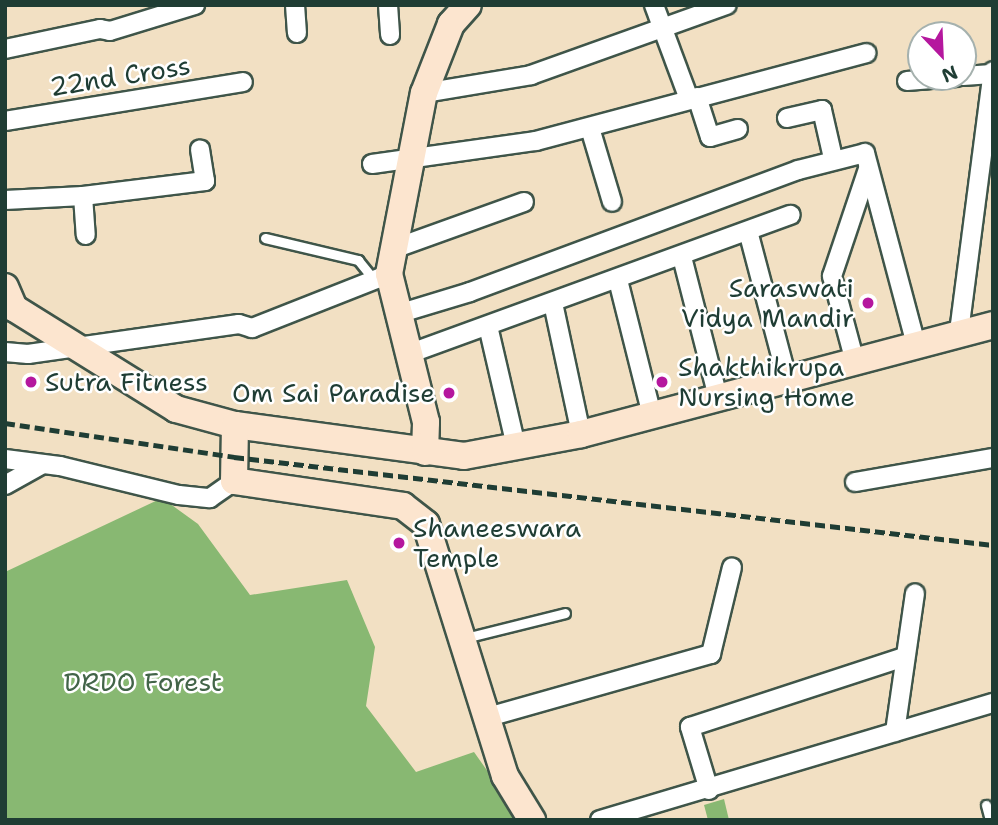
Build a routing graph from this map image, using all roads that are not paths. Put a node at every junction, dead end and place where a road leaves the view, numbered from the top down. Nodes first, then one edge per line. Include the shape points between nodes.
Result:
1 (195, 5) edge
2 (295, 5) edge
3 (388, 5) edge
4 (468, 5) edge
5 (654, 5) edge
6 (727, 5) edge
7 (662, 27) junction
8 (297, 33) dead end
9 (390, 35) dead end
10 (5, 49) edge
11 (867, 53) dead end
12 (993, 73) edge
13 (243, 82) dead end
14 (424, 93) junction
15 (693, 98) junction
16 (787, 118) dead end
17 (5, 121) edge
18 (590, 128) junction
19 (738, 129) dead end
20 (200, 149) dead end
21 (833, 158) junction
22 (407, 161) junction
23 (372, 164) dead end
24 (868, 169) junction
25 (83, 197) junction
26 (5, 200) edge
27 (524, 202) dead end
28 (612, 202) dead end
29 (791, 215) dead end
30 (748, 231) junction
31 (86, 235) dead end
32 (265, 238) dead end
33 (396, 248) junction
34 (682, 257) junction
35 (382, 278) junction
36 (618, 280) junction
37 (5, 287) edge
38 (553, 303) junction
39 (401, 313) junction
40 (993, 325) edge
41 (488, 326) junction
42 (959, 332) junction
43 (915, 345) junction
44 (81, 348) junction
45 (5, 352) edge
46 (411, 353) junction
47 (855, 362) junction
48 (787, 379) junction
49 (718, 397) junction
50 (652, 415) junction
51 (235, 425) junction
52 (581, 434) junction
53 (516, 446) junction
54 (425, 452) junction
55 (993, 458) edge
56 (5, 459) edge
57 (43, 464) junction
58 (234, 481) junction
59 (855, 482) dead end
60 (5, 485) edge
61 (732, 567) dead end
62 (915, 593) dead end
63 (565, 613) dead end
64 (464, 639) junction
65 (904, 657) junction
66 (993, 703) edge
67 (488, 717) junction
68 (895, 732) junction
69 (709, 790) junction
70 (986, 805) dead end
71 (532, 820) edge
72 (600, 820) edge
73 (990, 820) edge

1 - 10 street via 110,31 100,29
2 - 8 street
3 - 9 street
4 - 14 main road via 451,24
5 - 7 street
6 - 7 street
7 - 14 street via 531,75
7 - 15 street
11 - 15 street
12 - 42 street
13 - 17 street, 22nd Cross
14 - 22 main road
15 - 18 street
15 - 19 street via 710,137
16 - 21 street via 821,110
18 - 22 street
18 - 28 street
20 - 25 street via 205,181
21 - 24 street via 865,153
21 - 39 street via 470,292
22 - 23 street
22 - 33 main road
24 - 43 street
24 - 47 street via 842,235 832,276
25 - 26 street
25 - 31 street
27 - 33 street
29 - 30 street
30 - 34 street
30 - 48 street
32 - 35 lane via 358,260
33 - 35 main road
34 - 36 street
34 - 49 street
35 - 39 main road
35 - 44 street via 252,328 239,324
36 - 38 street
36 - 50 street
37 - 44 main road via 14,308
38 - 41 street
38 - 52 street
39 - 46 main road
40 - 42 main road
41 - 46 street
41 - 53 street
42 - 43 main road
43 - 47 main road
44 - 45 street
44 - 51 main road via 176,409
46 - 54 main road via 426,422
47 - 48 main road
48 - 49 main road
49 - 50 main road
50 - 52 main road
51 - 54 main road
51 - 58 main road
52 - 53 main road
53 - 54 main road via 464,456
55 - 59 street
56 - 57 street
57 - 58 street via 210,498
57 - 60 street
58 - 64 main road via 403,506 426,524
61 - 67 street via 711,654
62 - 65 street
63 - 64 lane
64 - 67 main road
65 - 68 street
65 - 69 street via 690,727
66 - 68 street
67 - 71 main road via 505,776
68 - 69 street
69 - 72 street
70 - 73 lane

